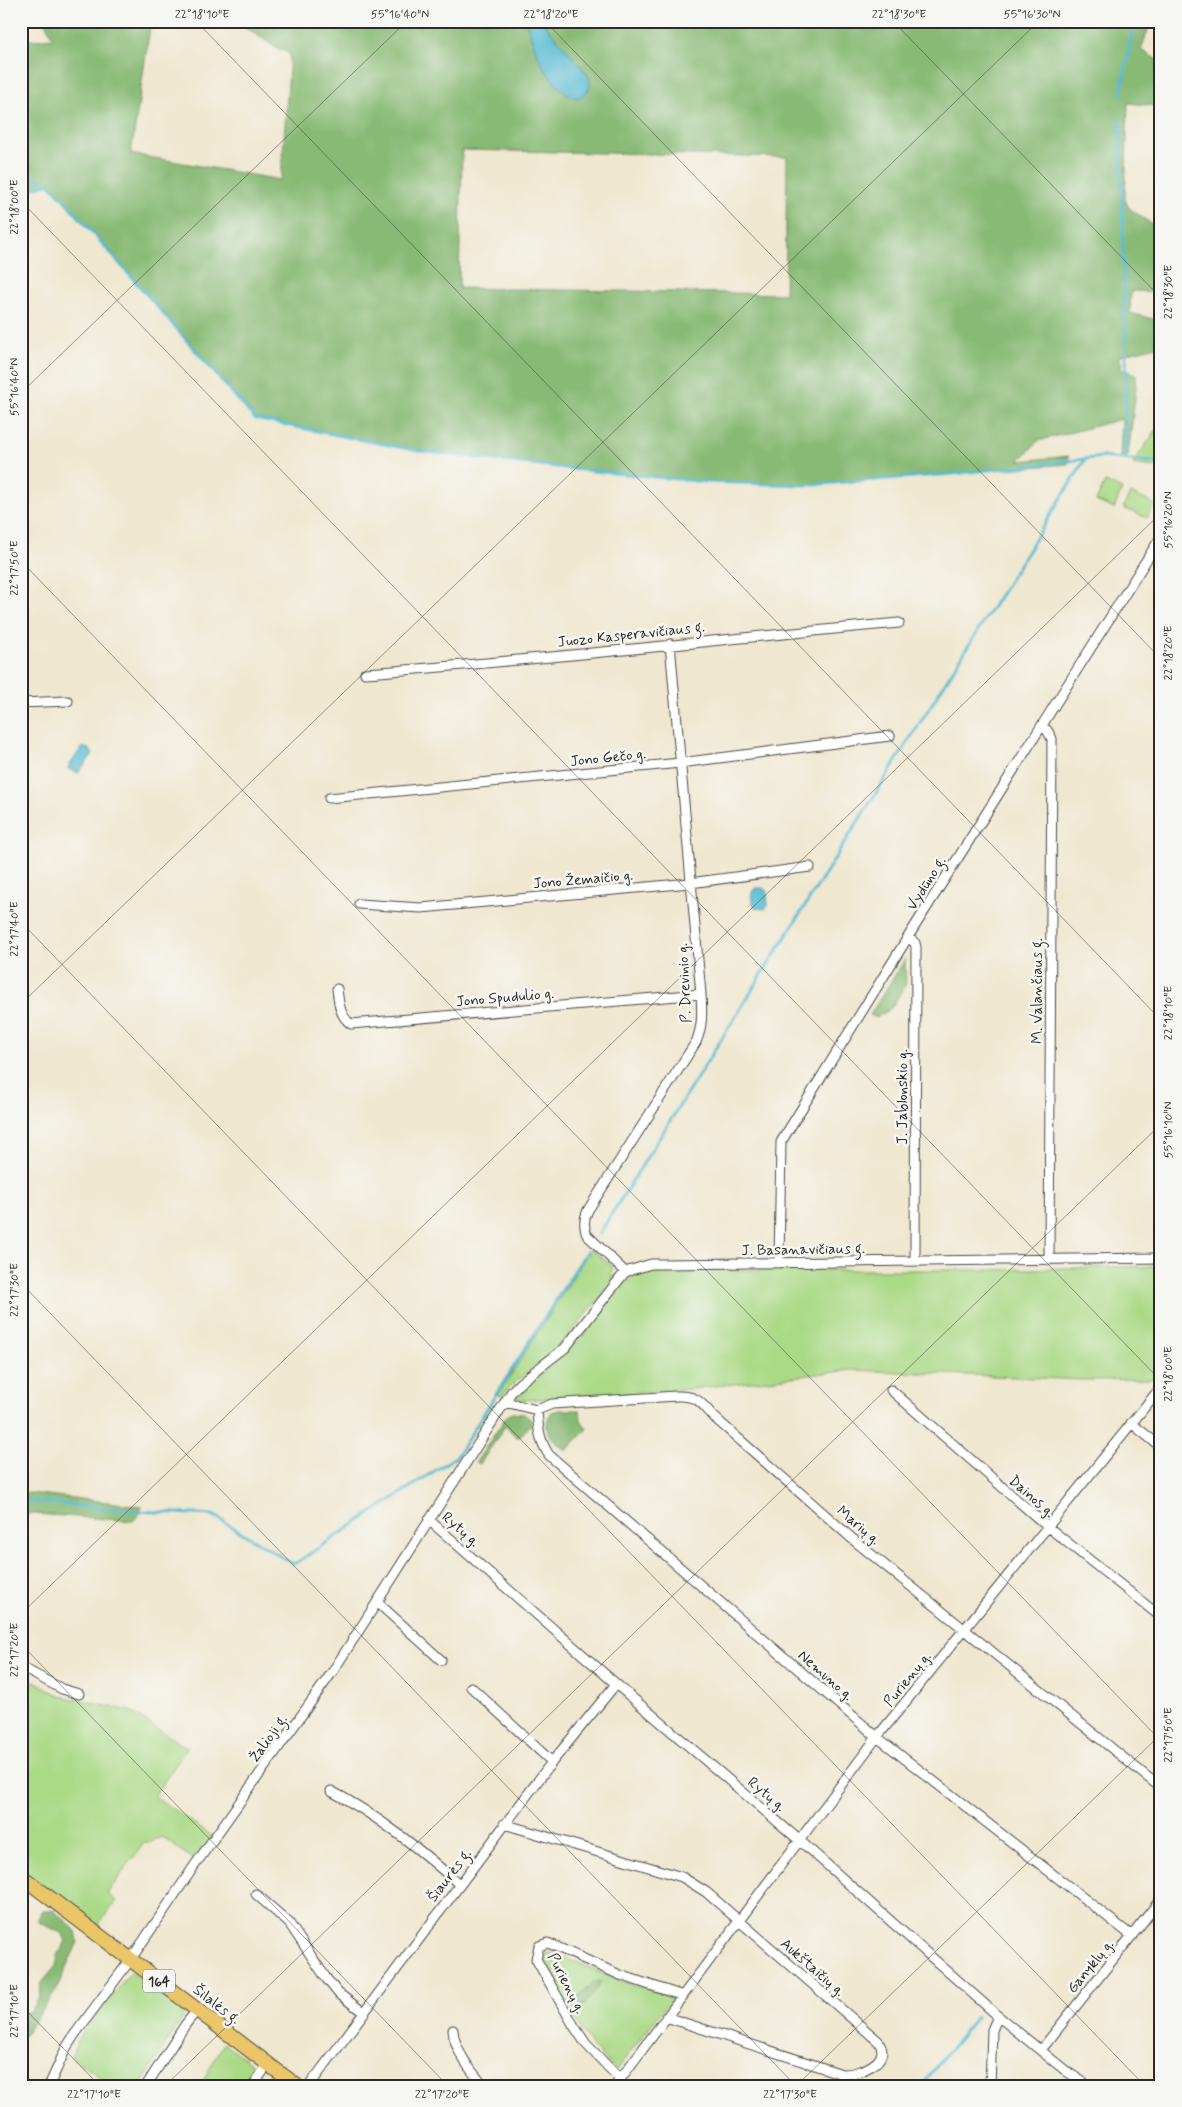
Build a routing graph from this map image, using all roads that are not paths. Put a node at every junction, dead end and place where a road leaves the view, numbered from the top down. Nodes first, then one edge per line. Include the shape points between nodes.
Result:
1 (1161, 537) edge
2 (899, 623) dead end
3 (670, 644) junction
4 (365, 673) dead end
5 (68, 701) dead end
6 (21, 703) edge
7 (1042, 726) junction
8 (890, 736) dead end
9 (680, 763) junction
10 (329, 798) dead end
11 (810, 867) dead end
12 (690, 883) junction
13 (359, 904) dead end
14 (908, 937) junction
15 (337, 989) dead end
16 (701, 994) junction
17 (1161, 1258) edge
18 (1049, 1260) junction
19 (915, 1261) junction
20 (779, 1263) junction
21 (625, 1272) junction
22 (1161, 1387) edge
23 (891, 1390) dead end
24 (505, 1402) junction
25 (537, 1410) junction
26 (1131, 1423) junction
27 (1161, 1447) edge
28 (429, 1520) junction
29 (1048, 1527) junction
30 (378, 1603) junction
31 (1161, 1617) edge
32 (964, 1630) junction
33 (441, 1660) dead end
34 (21, 1667) edge
35 (616, 1684) junction
36 (471, 1687) dead end
37 (79, 1694) dead end
38 (877, 1737) junction
39 (552, 1762) junction
40 (1161, 1788) edge
41 (332, 1791) dead end
42 (504, 1824) junction
43 (799, 1840) junction
44 (21, 1876) edge
45 (459, 1884) junction
46 (256, 1894) dead end
47 (1161, 1899) edge
48 (740, 1921) junction
49 (1132, 1936) junction
50 (131, 1959) junction
51 (683, 1996) junction
52 (197, 2010) junction
53 (363, 2012) junction
54 (998, 2016) junction
55 (666, 2018) junction
56 (453, 2030) dead end
57 (1041, 2050) junction
58 (268, 2064) junction
59 (618, 2082) edge
60 (49, 2086) edge
61 (146, 2086) edge
62 (253, 2086) edge
63 (297, 2086) edge
64 (310, 2086) edge
65 (484, 2086) edge
66 (990, 2086) edge
67 (1089, 2086) edge

1 - 7 street, Vydūno g.
2 - 3 street, Juozo Kasperavičiaus g.
3 - 4 street, Juozo Kasperavičiaus g.
3 - 9 street, P. Drevinio g.
5 - 6 street
7 - 14 street, Vydūno g.
7 - 18 street, M. Valančiaus g. via 1052,739
8 - 9 street, Jono Gečo g.
9 - 10 street, Jono Gečo g.
9 - 12 street, P. Drevinio g.
11 - 12 street, Jono Žemaičio g.
12 - 13 street, Jono Žemaičio g. via 421,908
12 - 16 street, P. Drevinio g.
14 - 19 street, J. Jablonskio g. via 916,947
14 - 20 street, Vydūno g. via 781,1142
15 - 16 street, Jono Spudulio g. via 344,1019 351,1024
16 - 21 street, P. Drevinio g. via 701,1031 696,1042 585,1218 587,1235
17 - 18 street, J. Basanavičiaus g.
18 - 19 street, J. Basanavičiaus g.
19 - 20 street, J. Basanavičiaus g.
20 - 21 street, J. Basanavičiaus g. via 651,1264
21 - 24 street via 565,1348 521,1382
22 - 26 street, Purienų g.
23 - 29 street, Dainos g.
24 - 25 street, Marių g.
24 - 28 street, Žalioji g.
25 - 32 street, Marių g. via 552,1404 689,1395 856,1542
25 - 38 street, Nemuno g. via 539,1436 550,1455
26 - 27 street
26 - 29 street, Purienų g.
28 - 30 street, Žalioji g.
28 - 35 street, Rytų g.
29 - 31 street, Dainos g.
29 - 32 street, Purienų g.
30 - 33 street
30 - 50 street, Žalioji g.
32 - 38 street, Purienų g.
32 - 40 street, Marių g.
34 - 37 street via 62,1689
35 - 39 street, Šiaurės g.
35 - 43 street, Rytų g.
36 - 39 street
38 - 43 street, Purienų g.
38 - 49 street, Nemuno g.
39 - 42 street, Šiaurės g.
41 - 45 street via 385,1823
42 - 45 street, Šiaurės g.
42 - 48 street, Aukštaičių g. via 682,1877 706,1892
43 - 48 street, Purienų g.
43 - 54 street, Rytų g.
44 - 50 main road, Šilalės g. / 164
45 - 53 street, Šiaurės g.
46 - 53 street via 290,1923 338,1993
47 - 49 street, Ganyklų g.
48 - 51 street, Purienų g.
48 - 55 street, Aukštaičių g. via 878,2041 882,2054 877,2062 860,2072 842,2074
49 - 57 street, Ganyklų g.
50 - 52 main road, Šilalės g. / 164
50 - 60 street, Žalioji g. via 75,2034
51 - 55 street, Purienų g.
51 - 59 street, Purienų g. via 620,1975 548,1944 539,1946 536,1959 574,2026
52 - 58 main road, Šilalės g. / 164
52 - 61 street
53 - 64 street, Šiaurės g.
54 - 57 street, Rytų g.
54 - 66 street via 992,2030
55 - 59 street, Purienų g.
56 - 65 street via 462,2055
57 - 67 street, Rytų g.
58 - 62 street
58 - 63 main road, Šilalės g. / 164

